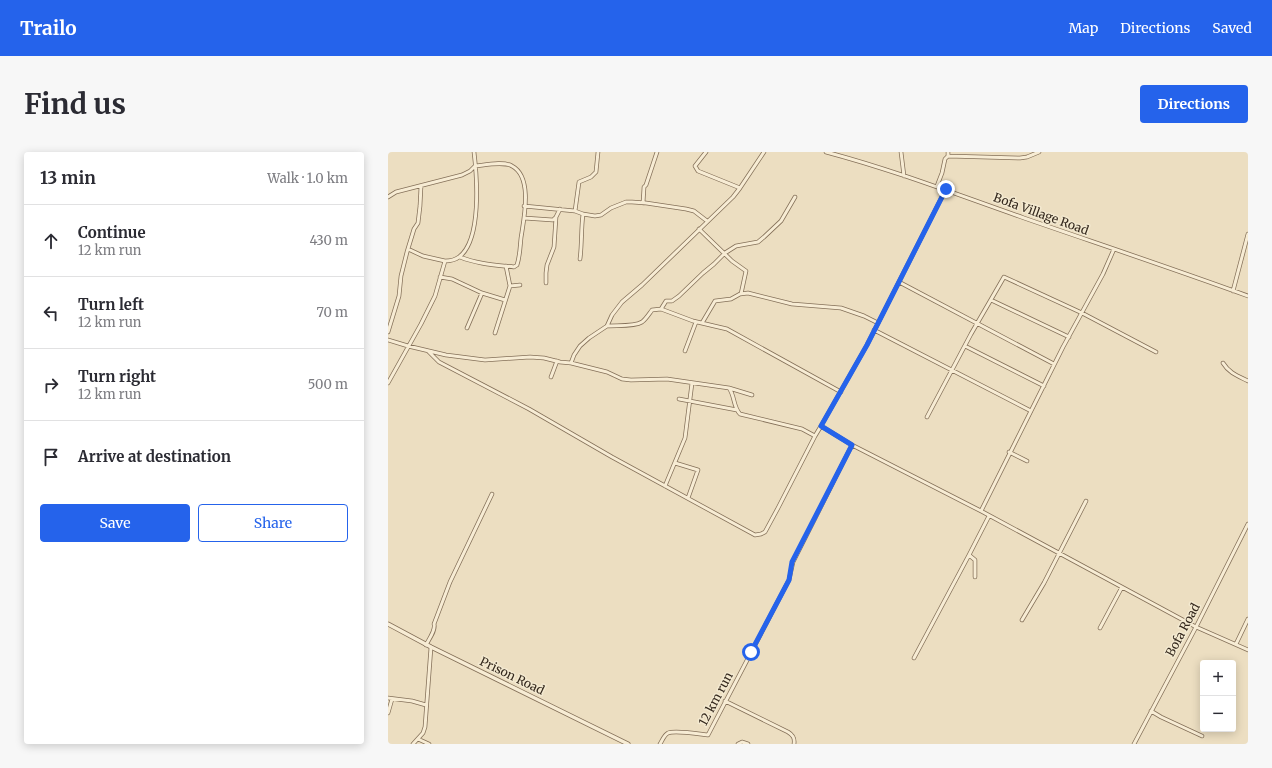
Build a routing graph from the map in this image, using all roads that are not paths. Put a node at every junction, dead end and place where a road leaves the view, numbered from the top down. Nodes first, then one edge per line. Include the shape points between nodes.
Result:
1 (474, 152) edge
2 (598, 152) edge
3 (657, 152) edge
4 (706, 152) edge
5 (764, 152) edge
6 (826, 152) edge
7 (901, 152) edge
8 (948, 152) edge
9 (1039, 152) edge
10 (948, 156) junction
11 (475, 166) junction
12 (904, 176) junction
13 (421, 186) junction
14 (937, 186) junction
15 (740, 188) junction
16 (946, 189) junction
17 (794, 196) dead end
18 (388, 197) edge
19 (643, 203) junction
20 (524, 206) junction
21 (560, 209) junction
22 (575, 211) junction
23 (583, 214) junction
24 (556, 217) junction
25 (524, 218) junction
26 (707, 221) junction
27 (699, 229) junction
28 (1248, 234) edge
29 (408, 249) junction
30 (1114, 249) junction
31 (725, 253) junction
32 (460, 256) junction
33 (580, 259) dead end
34 (445, 261) junction
35 (506, 266) junction
36 (440, 277) junction
37 (899, 282) junction
38 (546, 283) dead end
39 (520, 285) dead end
40 (510, 286) junction
41 (1233, 291) junction
42 (482, 293) junction
43 (741, 294) junction
44 (1248, 296) edge
45 (505, 300) junction
46 (991, 300) junction
47 (662, 309) junction
48 (1082, 313) junction
49 (696, 322) junction
50 (702, 323) junction
51 (878, 323) junction
52 (978, 323) junction
53 (607, 326) junction
54 (467, 328) dead end
55 (874, 330) junction
56 (388, 332) edge
57 (495, 333) dead end
58 (1068, 337) junction
59 (388, 340) edge
60 (408, 346) junction
61 (965, 346) junction
62 (428, 351) junction
63 (685, 351) dead end
64 (1156, 352) dead end
65 (557, 361) junction
66 (571, 363) junction
67 (1223, 363) dead end
68 (1054, 364) junction
69 (952, 371) junction
70 (551, 377) dead end
71 (1248, 381) edge
72 (692, 383) junction
73 (388, 384) edge
74 (1044, 386) junction
75 (729, 388) junction
76 (841, 392) junction
77 (752, 395) dead end
78 (679, 399) dead end
79 (690, 401) junction
80 (737, 410) junction
81 (1031, 411) junction
82 (927, 417) dead end
83 (821, 426) junction
84 (815, 436) junction
85 (852, 445) junction
86 (1009, 452) junction
87 (1027, 461) dead end
88 (675, 463) junction
89 (665, 486) junction
90 (492, 494) dead end
91 (688, 498) junction
92 (1086, 501) dead end
93 (980, 511) junction
94 (989, 516) junction
95 (1248, 524) edge
96 (1060, 554) junction
97 (969, 555) junction
98 (975, 578) dead end
99 (1122, 587) junction
100 (1248, 619) edge
101 (1022, 620) dead end
102 (388, 625) edge
103 (1196, 626) junction
104 (1100, 628) dead end
105 (1236, 644) junction
106 (426, 645) junction
107 (431, 647) junction
108 (1248, 650) edge
109 (914, 658) dead end
110 (388, 698) edge
111 (392, 699) junction
112 (725, 701) junction
113 (426, 705) junction
114 (1151, 711) junction
115 (388, 713) edge
116 (1202, 736) dead end
117 (418, 739) junction
118 (661, 743) edge
119 (413, 744) edge
120 (429, 744) edge
121 (628, 744) edge
122 (667, 744) edge
123 (738, 744) edge
124 (748, 744) edge
125 (794, 744) edge
126 (1134, 744) edge

1 - 11 street
2 - 22 street via 596,172 578,182
3 - 19 street via 644,187
4 - 15 street via 695,166 698,171
5 - 15 street
6 - 12 street, Bofa Village Road
7 - 12 street
8 - 10 street
9 - 10 street via 1020,158
10 - 14 street
11 - 13 street via 462,175
11 - 20 street via 507,164 517,170 526,190
11 - 32 street via 473,232
12 - 14 street, Bofa Village Road
13 - 18 street via 396,192
13 - 29 street via 419,216
14 - 16 street, Bofa Village Road
15 - 26 street
16 - 30 street, Bofa Village Road
16 - 37 street
17 - 31 street via 781,221 764,238 758,242 736,246
19 - 23 street via 626,202 611,208 601,216
19 - 26 street via 694,211
20 - 21 street
20 - 25 street
21 - 22 street
21 - 24 street
22 - 23 street
23 - 33 street
24 - 25 street via 553,220
24 - 38 street via 554,247 547,265
25 - 35 street via 517,265
26 - 27 street
27 - 31 street
27 - 53 street via 622,302
28 - 41 street
29 - 34 street via 423,256
29 - 56 street via 399,296
30 - 41 street, Bofa Village Road
30 - 48 street
31 - 43 street via 746,271
31 - 47 street via 679,296 666,301
32 - 34 street
32 - 35 street via 472,261
34 - 36 street
35 - 40 street
36 - 42 street via 452,279
36 - 60 street via 435,296
37 - 51 street
37 - 52 street
39 - 40 street
40 - 45 street
41 - 44 street, Bofa Village Road
42 - 45 street
42 - 54 street
43 - 50 street via 715,302
43 - 51 street via 748,293 792,304 841,308
45 - 57 street
46 - 48 street via 1004,277
46 - 52 street
46 - 58 street
47 - 49 street
47 - 53 street via 652,310 641,323
48 - 58 street
48 - 64 street
49 - 50 street
49 - 63 street
50 - 76 street via 728,329
51 - 55 street
52 - 61 street
52 - 68 street
53 - 66 street via 580,346
55 - 69 street
55 - 76 street
58 - 68 street
59 - 60 street
60 - 62 street
60 - 73 street
61 - 69 street
61 - 74 street
62 - 65 street via 485,360 530,357
62 - 89 street via 439,362 529,409
65 - 66 street
65 - 70 street
66 - 72 street via 607,372 622,379 667,379
67 - 71 street via 1226,368
68 - 74 street
69 - 81 street
69 - 82 street
72 - 75 street
72 - 79 street
74 - 81 street
75 - 77 street
75 - 80 street
76 - 83 street
78 - 79 street
79 - 80 street
79 - 88 street via 685,438
80 - 84 street via 740,414 802,429
81 - 86 street
83 - 84 street
83 - 85 street
84 - 91 street via 765,532 761,534 755,535
85 - 93 street
85 - 112 street, 12 km run via 792,562 789,580
86 - 87 street
86 - 93 street
88 - 89 street
88 - 91 street via 698,470
89 - 91 street
90 - 106 street via 450,582 434,630
92 - 96 street
93 - 94 street
94 - 96 street
94 - 97 street
95 - 103 street, Bofa Road
96 - 99 street
96 - 101 street
97 - 98 street via 975,560
97 - 109 street
99 - 103 street
99 - 104 street
100 - 105 street
102 - 106 street, Prison Road
103 - 105 street
103 - 114 street, Bofa Road
105 - 108 street
106 - 107 street, Prison Road
107 - 113 street
107 - 121 street, Prison Road
110 - 111 street
111 - 113 street
111 - 115 street
112 - 118 street, 12 km run via 708,735 668,733
112 - 125 street via 788,732 792,735
113 - 117 street via 425,727
114 - 116 street
114 - 126 street, Bofa Road
117 - 119 street
117 - 120 street
118 - 122 street
123 - 124 street

